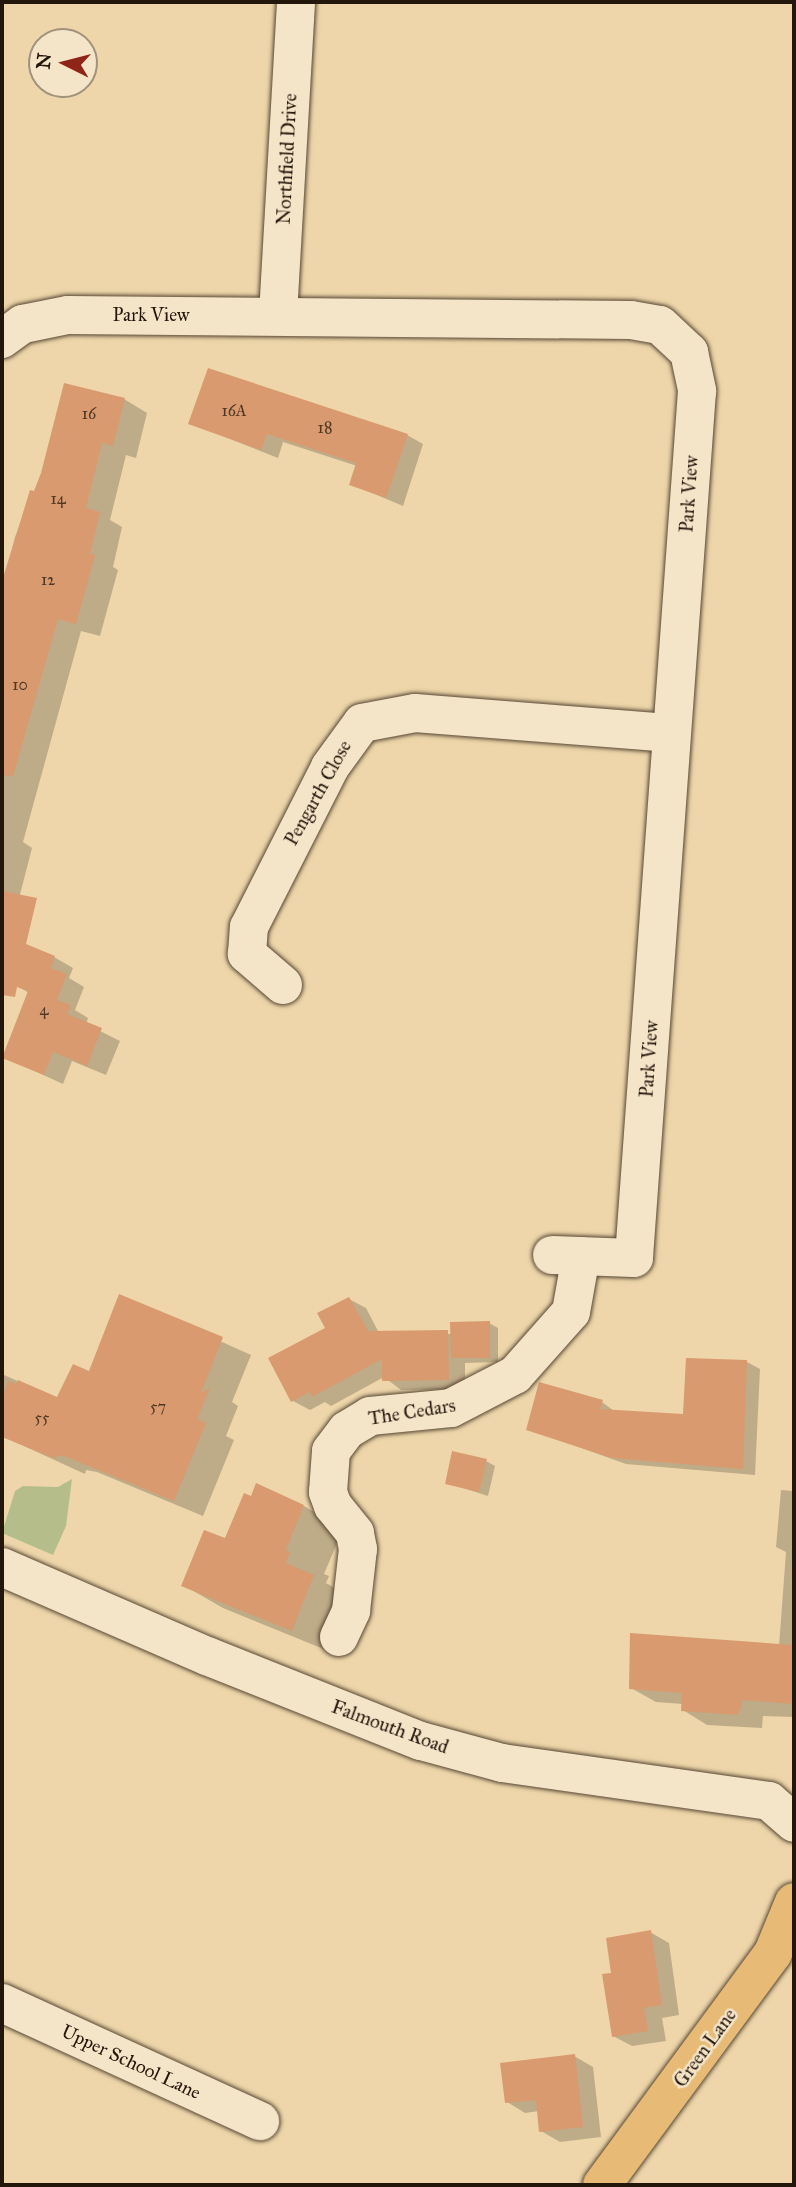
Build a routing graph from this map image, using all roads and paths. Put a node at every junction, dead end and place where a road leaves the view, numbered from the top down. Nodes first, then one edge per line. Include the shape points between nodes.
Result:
1 (296, 2) edge
2 (278, 315) junction
3 (2, 339) edge
4 (671, 733) junction
5 (283, 985) dead end
6 (567, 1255) joint
7 (2, 1567) edge
8 (339, 1637) dead end
9 (794, 1823) edge
10 (794, 1902) edge
11 (2, 2003) edge
12 (260, 2121) dead end
13 (602, 2185) edge

1 - 2 street, Northfield Drive
2 - 3 street, Park View via 68,315 23,324
2 - 4 street, Park View via 631,320 660,325 681,341 695,364 697,391
4 - 5 street, Pengarth Close via 415,713 362,723 330,766 249,927 247,954
4 - 6 street, Park View via 634,1258
6 - 8 street, The Cedars via 571,1312 515,1375 452,1408 370,1416 347,1430 331,1451 328,1492 333,1506 355,1533 358,1549 351,1611
7 - 9 street, Falmouth Road via 219,1662 421,1741 502,1763 769,1801
10 - 13 highway, Green Lane via 773,1953
11 - 12 street, Upper School Lane

